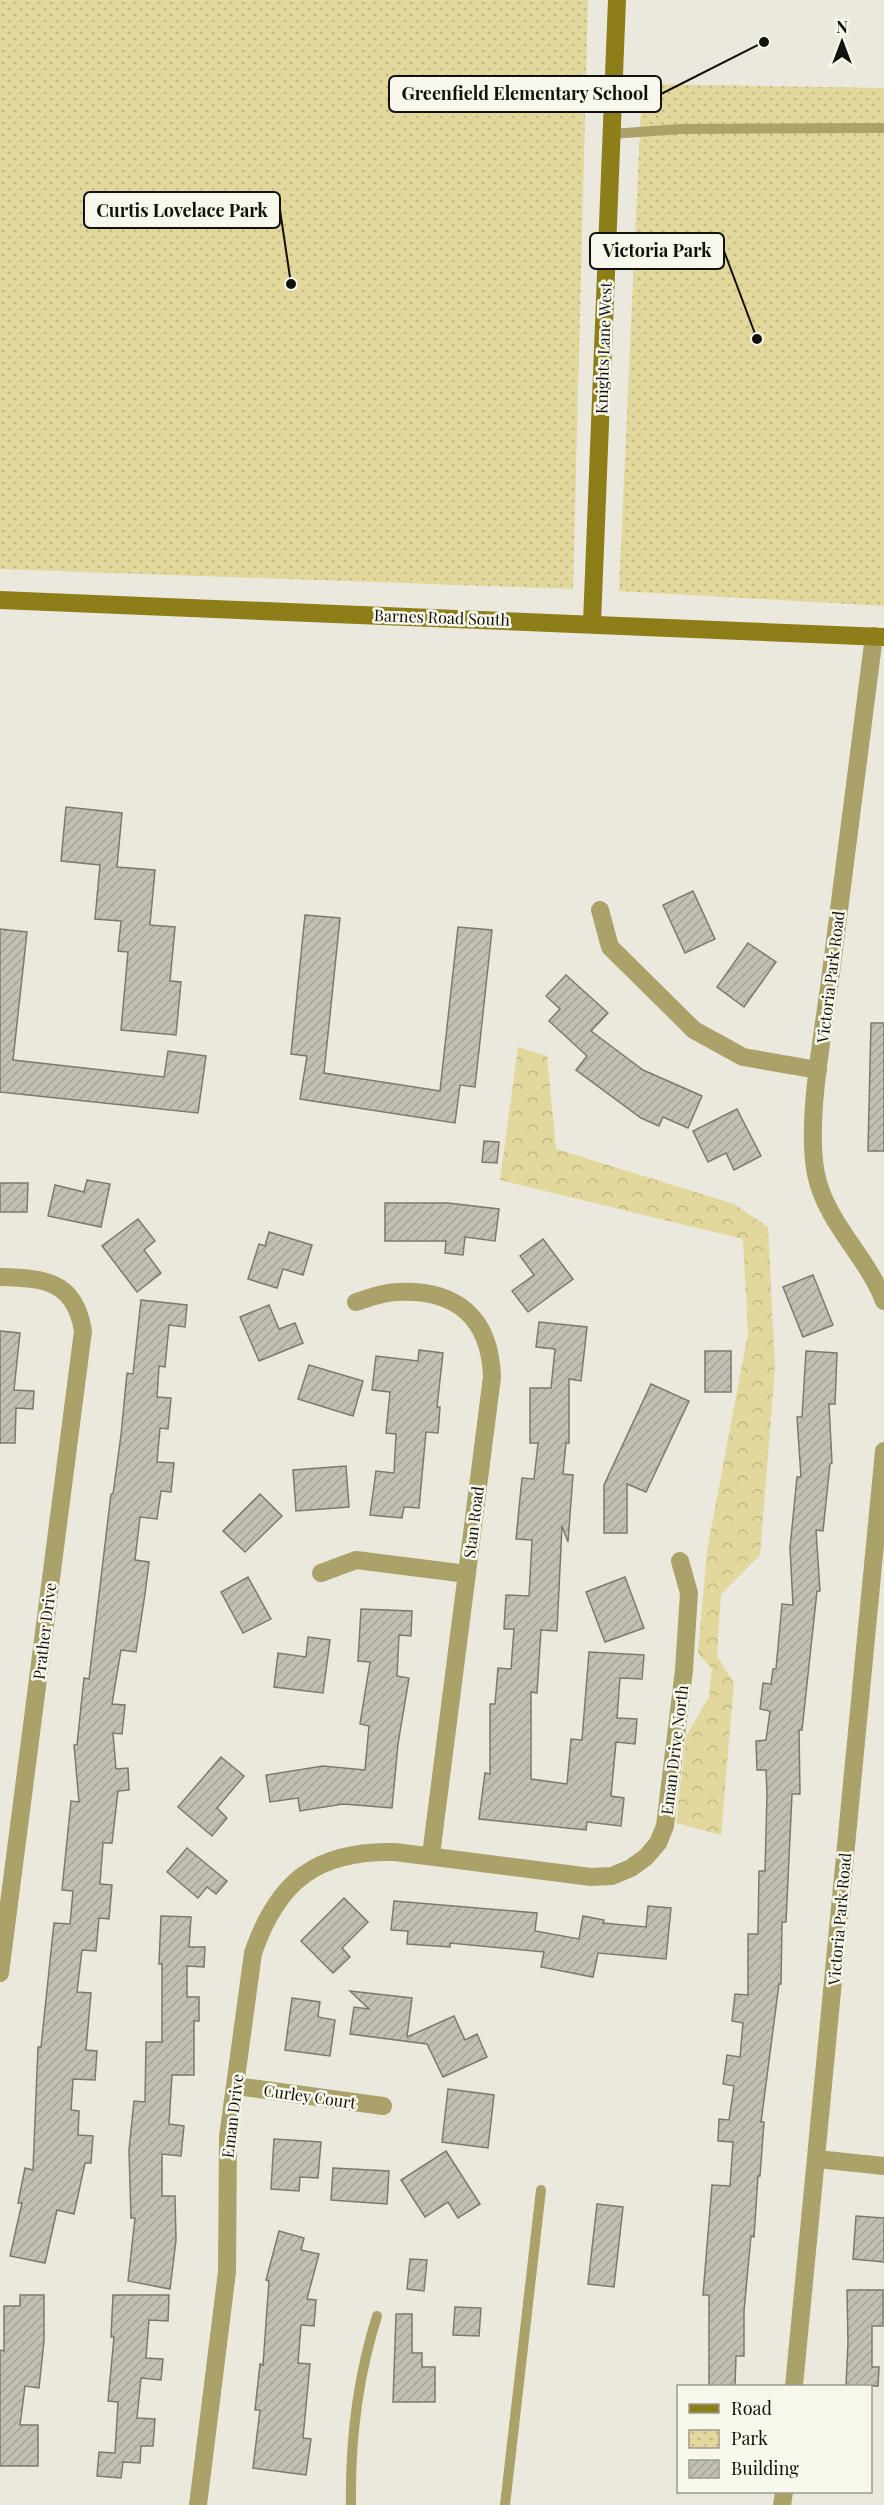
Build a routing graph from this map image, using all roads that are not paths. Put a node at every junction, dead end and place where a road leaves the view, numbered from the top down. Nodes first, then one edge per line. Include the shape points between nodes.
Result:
1 (617, 0) edge
2 (884, 128) edge
3 (612, 134) junction
4 (0, 600) edge
5 (592, 623) junction
6 (879, 636) edge
7 (600, 910) dead end
8 (818, 1070) junction
9 (0, 1277) edge
10 (884, 1301) edge
11 (356, 1302) dead end
12 (884, 1451) edge
13 (680, 1561) dead end
14 (321, 1573) dead end
15 (466, 1574) junction
16 (431, 1855) junction
17 (0, 1973) edge
18 (236, 2086) junction
19 (383, 2106) dead end
20 (817, 2159) junction
21 (884, 2166) edge
22 (541, 2190) dead end
23 (377, 2316) dead end
24 (794, 2385) edge
25 (198, 2505) edge
26 (351, 2505) edge
27 (505, 2505) edge

1 - 3 street, Knights Lane West
2 - 3 lane via 680,129
3 - 5 street, Knights Lane West
4 - 5 street, Barnes Road South
5 - 6 street, Barnes Road South
6 - 8 street, Victoria Park Road
7 - 8 street via 609,947 694,1030 743,1057
8 - 10 street, Victoria Park Road via 812,1154 816,1177 840,1230 878,1285
9 - 17 street, Prather Drive via 32,1278 68,1293 80,1310 83,1331
11 - 15 street, Stan Road via 395,1292 428,1293 454,1302 472,1315 483,1332 491,1354 492,1377
12 - 20 street, Victoria Park Road
13 - 16 street, Eman Drive North via 689,1593 684,1670 665,1826 652,1850 631,1868 612,1876 591,1877
14 - 15 street via 356,1560
15 - 16 street, Stan Road
16 - 18 street, Eman Drive via 369,1851 345,1854 322,1863 286,1890 272,1908 253,1953
18 - 19 street, Curley Court
18 - 25 street, Eman Drive via 226,2167 227,2272
20 - 21 street
20 - 24 street, Victoria Park Road
22 - 27 lane
23 - 26 lane via 355,2427 350,2465

